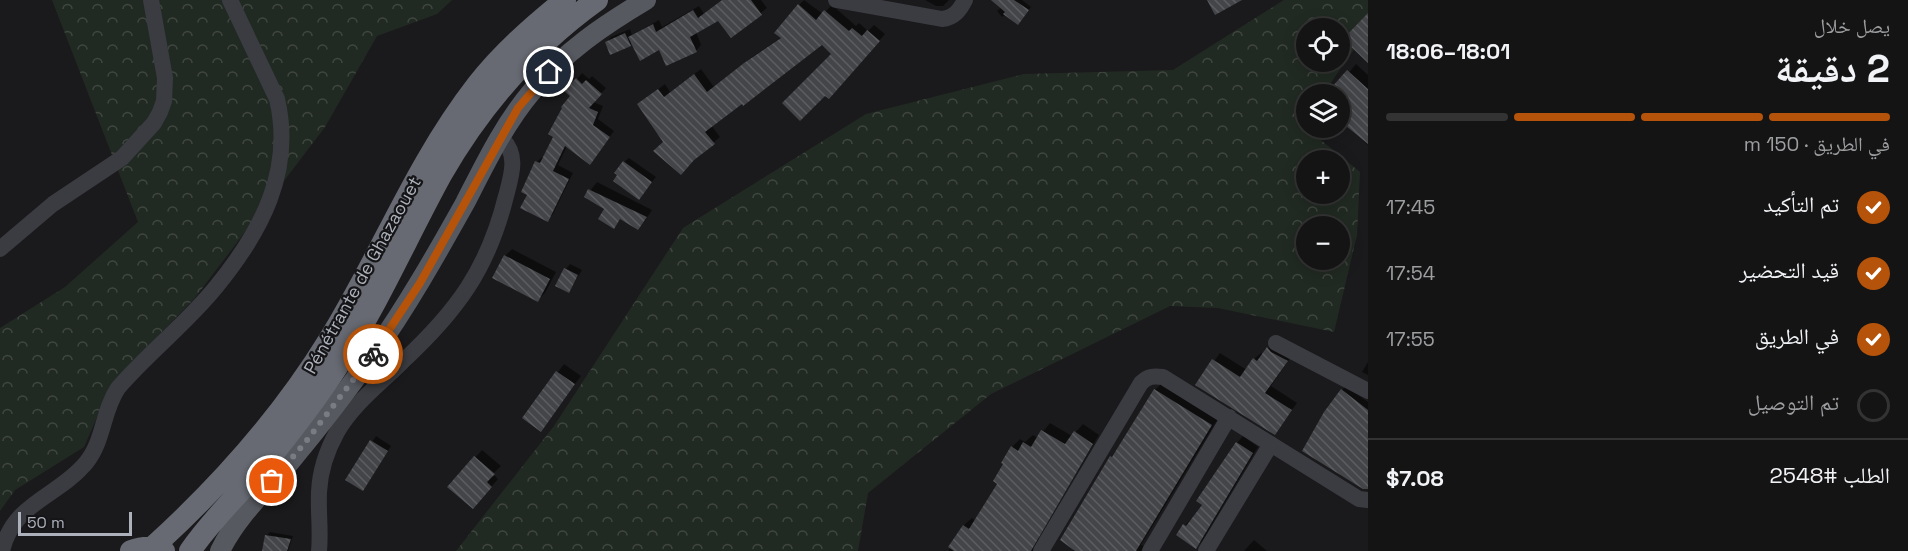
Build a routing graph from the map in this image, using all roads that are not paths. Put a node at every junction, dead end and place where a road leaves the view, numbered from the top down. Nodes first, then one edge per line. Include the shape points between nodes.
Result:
1 (151, 0) edge
2 (230, 0) edge
3 (565, 0) edge
4 (597, 0) edge
5 (645, 0) edge
6 (836, 0) edge
7 (965, 0) edge
8 (500, 137) junction
9 (0, 249) edge
10 (1276, 343) dead end
11 (1368, 391) edge
12 (1229, 417) junction
13 (1272, 444) junction
14 (1368, 500) edge
15 (149, 550) edge
16 (2, 551) edge
17 (190, 551) edge
18 (220, 551) edge
19 (319, 551) edge
20 (1041, 551) edge
21 (1149, 551) edge
22 (1206, 551) edge

1 - 9 street via 165,78 164,101 154,123 123,158 53,204
2 - 16 street via 280,113 282,158 270,200 216,288 118,388 108,405 91,457 22,513 9,530
3 - 15 highway, Pénétrante de Ghazaouet via 517,40 464,102 405,197 334,332 286,404 218,485
4 - 17 highway, Pénétrante de Ghazaouet via 527,61 479,117 441,175 371,310 328,380 291,431
5 - 8 main road via 604,25 567,55 533,89
6 - 7 street via 949,19
8 - 18 main road via 440,248 373,354 239,519
8 - 19 street via 511,151 513,163 492,243 451,313 360,402 338,429 321,476
10 - 11 street
12 - 13 street
12 - 20 street via 1163,377 1146,378
12 - 21 street
13 - 14 street via 1359,499
13 - 22 street

